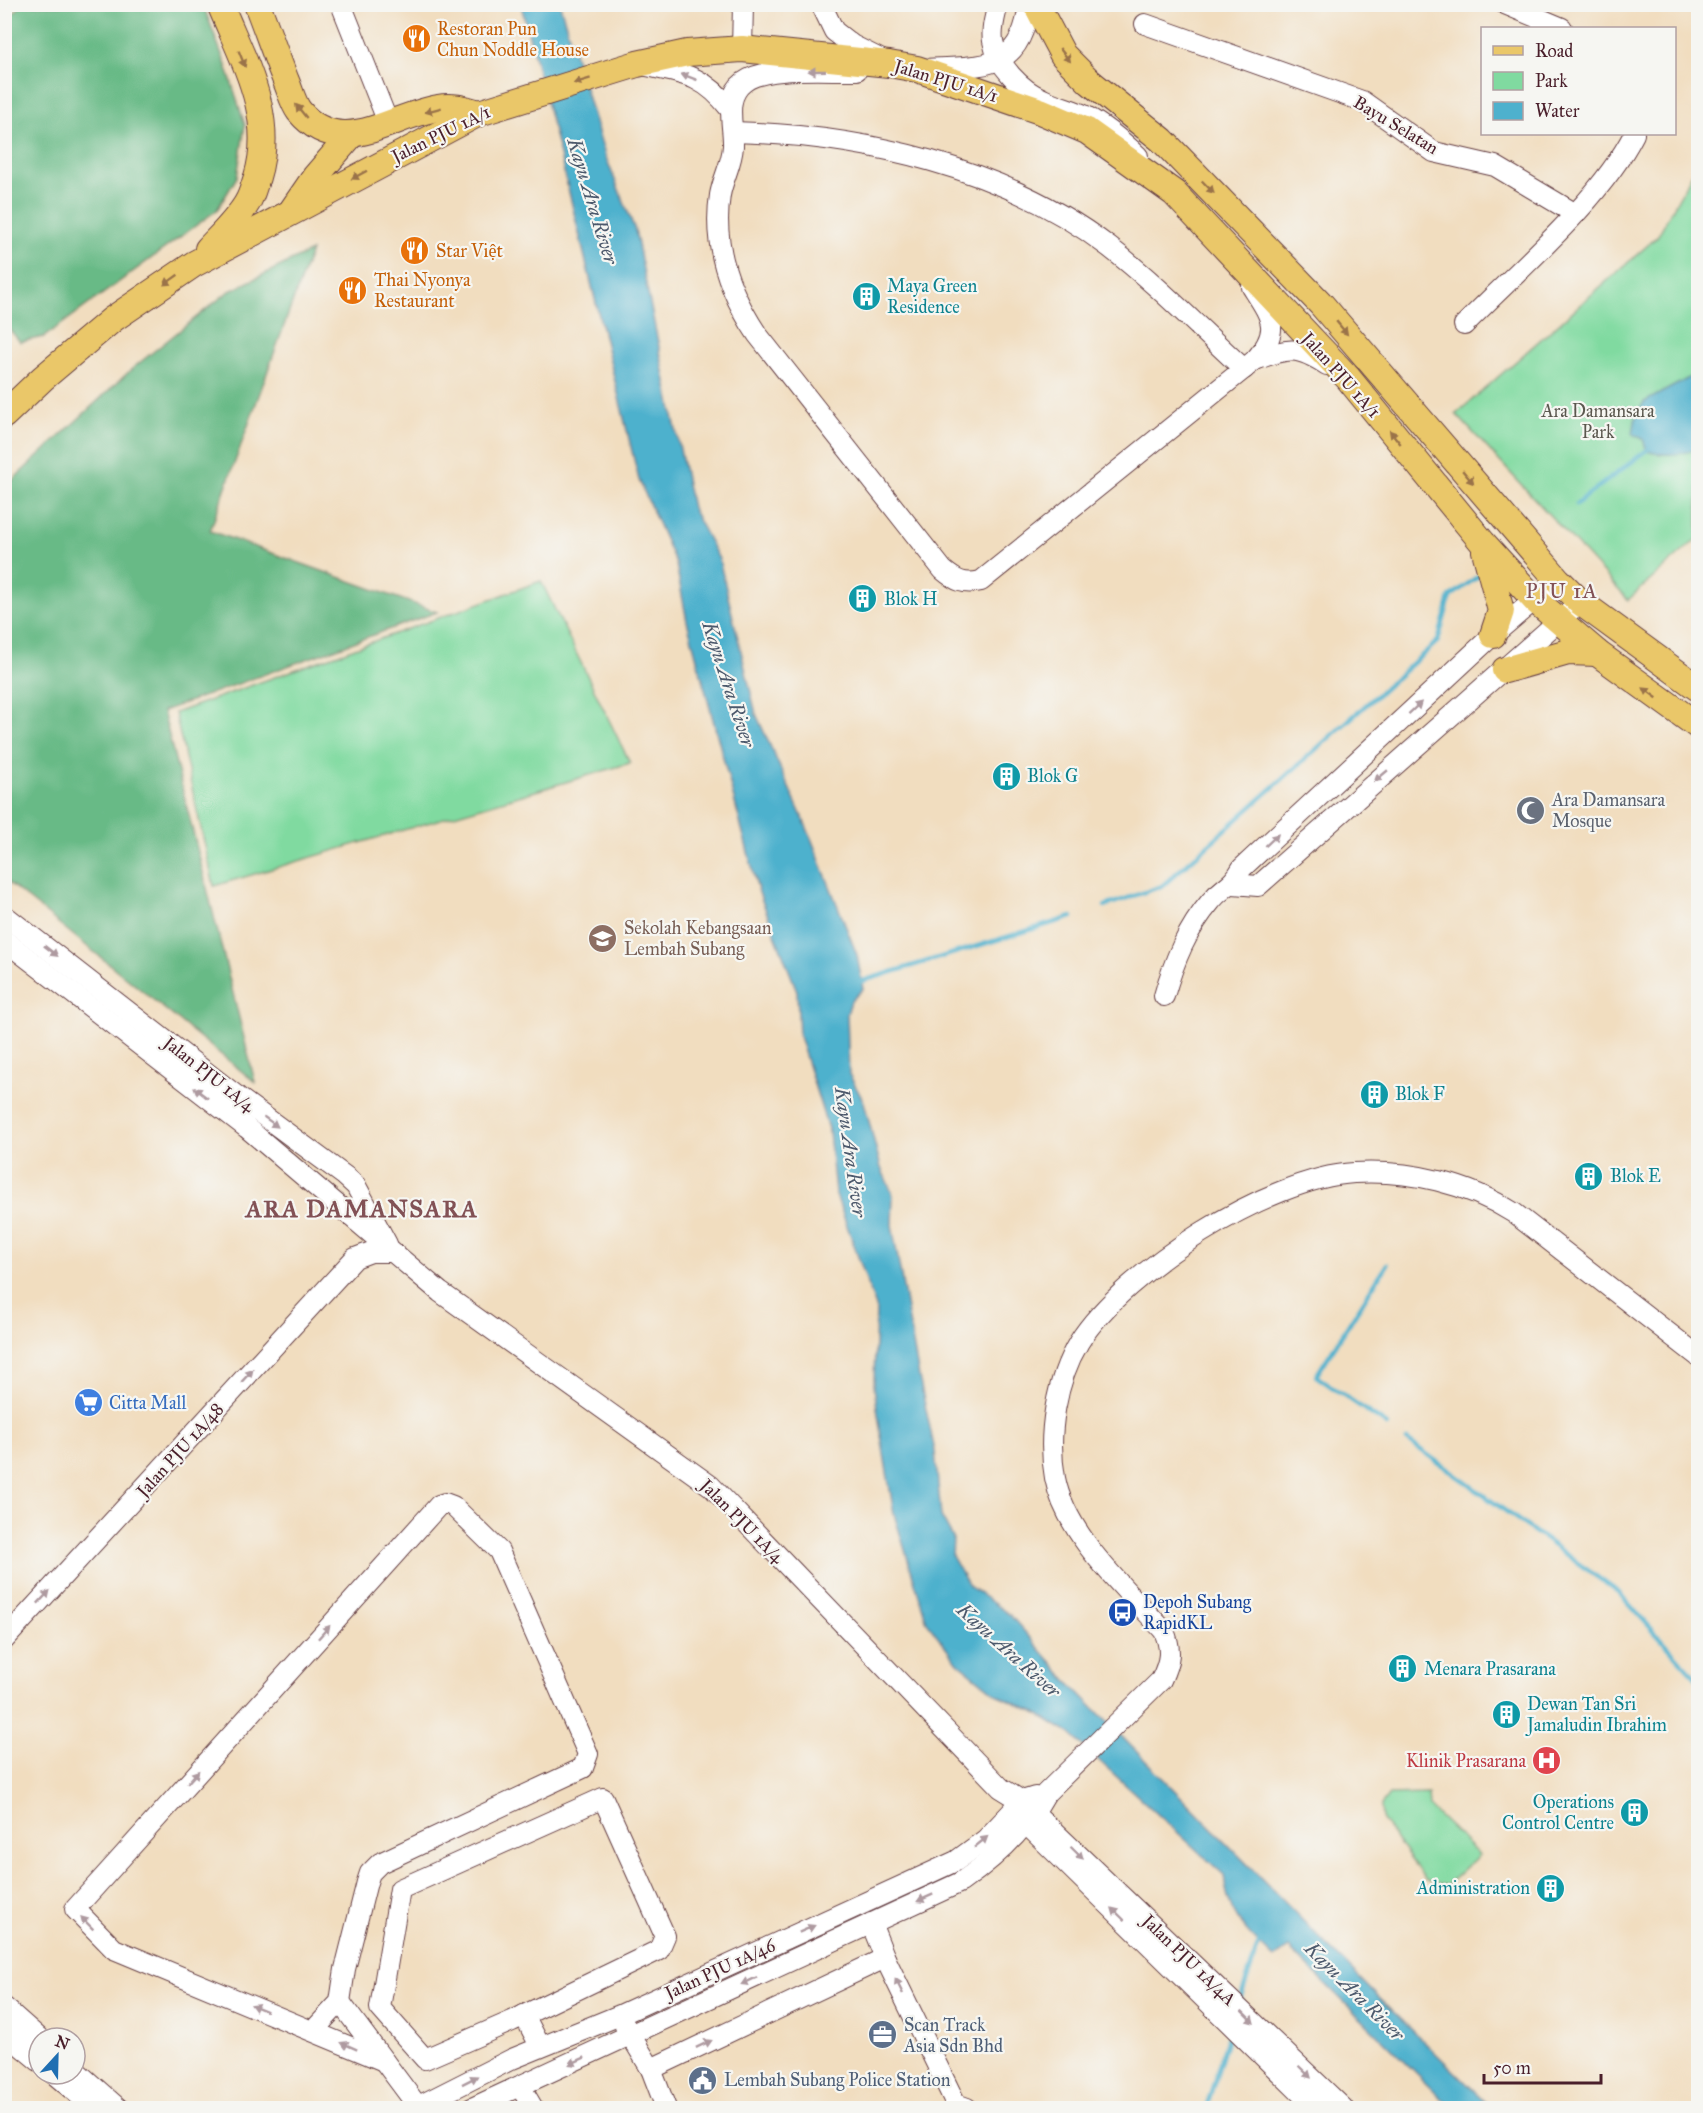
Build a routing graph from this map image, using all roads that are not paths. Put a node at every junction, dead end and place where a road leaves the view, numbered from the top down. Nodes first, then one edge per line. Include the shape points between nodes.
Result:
1 (220, 4) edge
2 (257, 4) edge
3 (341, 4) edge
4 (743, 4) edge
5 (998, 4) edge
6 (1029, 4) edge
7 (1036, 4) edge
8 (1505, 4) edge
9 (829, 7) edge
10 (1144, 24) dead end
11 (1560, 27) edge
12 (742, 49) junction
13 (1000, 60) junction
14 (637, 64) junction
15 (889, 64) junction
16 (917, 69) junction
17 (730, 110) junction
18 (483, 112) junction
19 (389, 125) junction
20 (733, 132) junction
21 (352, 134) junction
22 (1633, 135) edge
23 (1174, 193) junction
24 (291, 212) junction
25 (1574, 213) junction
26 (1234, 258) junction
27 (194, 264) junction
28 (1464, 325) dead end
29 (1250, 365) junction
30 (1348, 378) junction
31 (4, 415) edge
32 (1483, 543) junction
33 (1558, 580) junction
34 (1535, 600) junction
35 (1580, 602) junction
36 (1559, 622) junction
37 (1493, 634) junction
38 (1597, 653) junction
39 (1505, 670) junction
40 (1698, 688) edge
41 (1698, 726) edge
42 (1233, 884) junction
43 (4, 915) edge
44 (4, 940) edge
45 (1164, 996) dead end
46 (358, 1224) junction
47 (391, 1252) junction
48 (355, 1258) junction
49 (1698, 1356) edge
50 (4, 1640) edge
51 (1024, 1812) junction
52 (1044, 1841) junction
53 (1008, 1843) junction
54 (871, 1923) junction
55 (885, 1958) junction
56 (340, 2002) junction
57 (1224, 2005) junction
58 (4, 2007) edge
59 (524, 2015) junction
60 (620, 2015) junction
61 (27, 2027) edge
62 (499, 2027) junction
63 (314, 2031) junction
64 (4, 2032) edge
65 (631, 2037) junction
66 (1261, 2042) junction
67 (540, 2046) junction
68 (27, 2051) edge
69 (512, 2059) junction
70 (384, 2061) junction
71 (651, 2069) junction
72 (87, 2081) edge
73 (68, 2086) edge
74 (520, 2086) junction
75 (956, 2107) edge
76 (417, 2108) edge
77 (94, 2109) edge
78 (118, 2109) edge
79 (472, 2109) edge
80 (533, 2109) edge
81 (666, 2109) edge
82 (1316, 2109) edge
83 (1343, 2109) edge

1 -> 27 main road via 262,110 265,137 261,165 249,200
21 -> 2 main road via 333,133 315,126 297,110
3 - 19 street
4 - 12 street
5 - 13 street via 992,27
6 - 13 street via 1019,44
7 -> 33 main road, Jalan PJU 1A/1 via 1063,55 1162,140 1321,304
8 - 11 street
9 - 15 street via 834,31
10 - 25 street, Bayu Selatan via 1362,101 1434,152 1496,166
12 - 14 main road, Jalan PJU 1A/1 via 687,53
12 - 15 main road, Jalan PJU 1A/1
13 - 16 street via 987,65
13 - 23 street via 1024,88 1041,99 1112,131
17 -> 14 street via 708,84
14 -> 18 main road, Jalan PJU 1A/1
15 - 16 main road, Jalan PJU 1A/1
16 -> 17 street via 767,72 744,81
16 - 23 main road, Jalan PJU 1A/1 via 1087,131
17 - 20 street
18 -> 19 main road via 437,108
18 -> 24 main road, Jalan PJU 1A/1
19 - 21 main road
20 - 29 street via 880,147 1012,189 1108,246
20 - 29 street via 731,162 719,202 719,244 723,265 745,316 942,570 955,580 969,584 981,581
21 - 24 main road
22 - 25 street via 1620,161
23 - 26 main road, Jalan PJU 1A/1
24 - 27 main road, Jalan PJU 1A/1
25 - 28 street
26 - 29 street via 1270,318 1272,332 1266,348
26 - 30 main road, Jalan PJU 1A/1
27 -> 31 main road, Jalan PJU 1A/1 via 113,320
29 - 30 street via 1291,348 1306,351
32 -> 30 main road, Jalan PJU 1A/1
32 - 34 main road, Jalan PJU 1A/1
32 - 37 main road via 1501,611
33 - 34 street
33 - 35 main road, Jalan PJU 1A/1
34 - 36 main road, Jalan PJU 1A/1
34 - 37 street
35 - 36 street
35 - 40 main road, Jalan PJU 1A/1
36 - 38 main road, Jalan PJU 1A/1
36 - 39 street
42 -> 37 street via 1242,868
38 - 39 main road via 1569,652
41 -> 38 main road, Jalan PJU 1A/1
39 -> 42 street via 1258,886
42 - 45 street via 1213,898 1198,916 1178,953
43 -> 47 street, Jalan PJU 1A/4 via 345,1176 356,1186
46 -> 44 street, Jalan PJU 1A/4 via 247,1128
46 - 47 street, Jalan PJU 1A/4
46 - 48 street
47 - 48 street via 370,1252
47 - 51 street, Jalan PJU 1A/4 via 440,1292 711,1486
50 -> 48 street, Jalan PJU 1A/48
49 - 51 street via 1496,1201 1463,1187 1428,1179 1354,1173 1294,1186 1229,1218 1150,1269 1107,1306 1078,1345 1059,1394 1052,1456 1060,1497 1076,1530 1164,1631 1170,1656 1161,1680
51 - 52 street, Jalan PJU 1A/4A
51 - 53 street, Jalan PJU 1A/46
51 -> 57 street, Jalan PJU 1A/4A
60 -> 51 street, Jalan PJU 1A/46 via 956,1861
52 - 53 street
57 -> 52 street, Jalan PJU 1A/4A
53 -> 54 street, Jalan PJU 1A/46 via 961,1882
54 - 55 street
54 -> 65 street, Jalan PJU 1A/46
71 -> 55 street
75 -> 55 street
56 - 63 street
63 -> 56 street via 114,1949 75,1909 439,1505 445,1503 453,1506 499,1551 588,1760 583,1768 380,1863 367,1882
56 - 70 street
57 - 66 street, Jalan PJU 1A/4A
58 - 61 street
59 - 62 street
59 - 62 street via 659,1950 665,1935 603,1798 400,1889 380,2008 425,2059
59 - 67 street
60 - 65 street
60 - 67 street, Jalan PJU 1A/46
62 - 69 street
70 -> 63 street
64 - 68 street
65 - 71 street
65 -> 74 street, Jalan PJU 1A/46
66 - 82 street, Jalan PJU 1A/4A
66 -> 83 street, Jalan PJU 1A/4A
67 - 69 street, Jalan PJU 1A/46
76 -> 69 street, Jalan PJU 1A/46
70 - 76 street
71 - 81 street
72 - 78 street
73 - 77 street
74 - 79 street, Jalan PJU 1A/46
74 - 80 street

